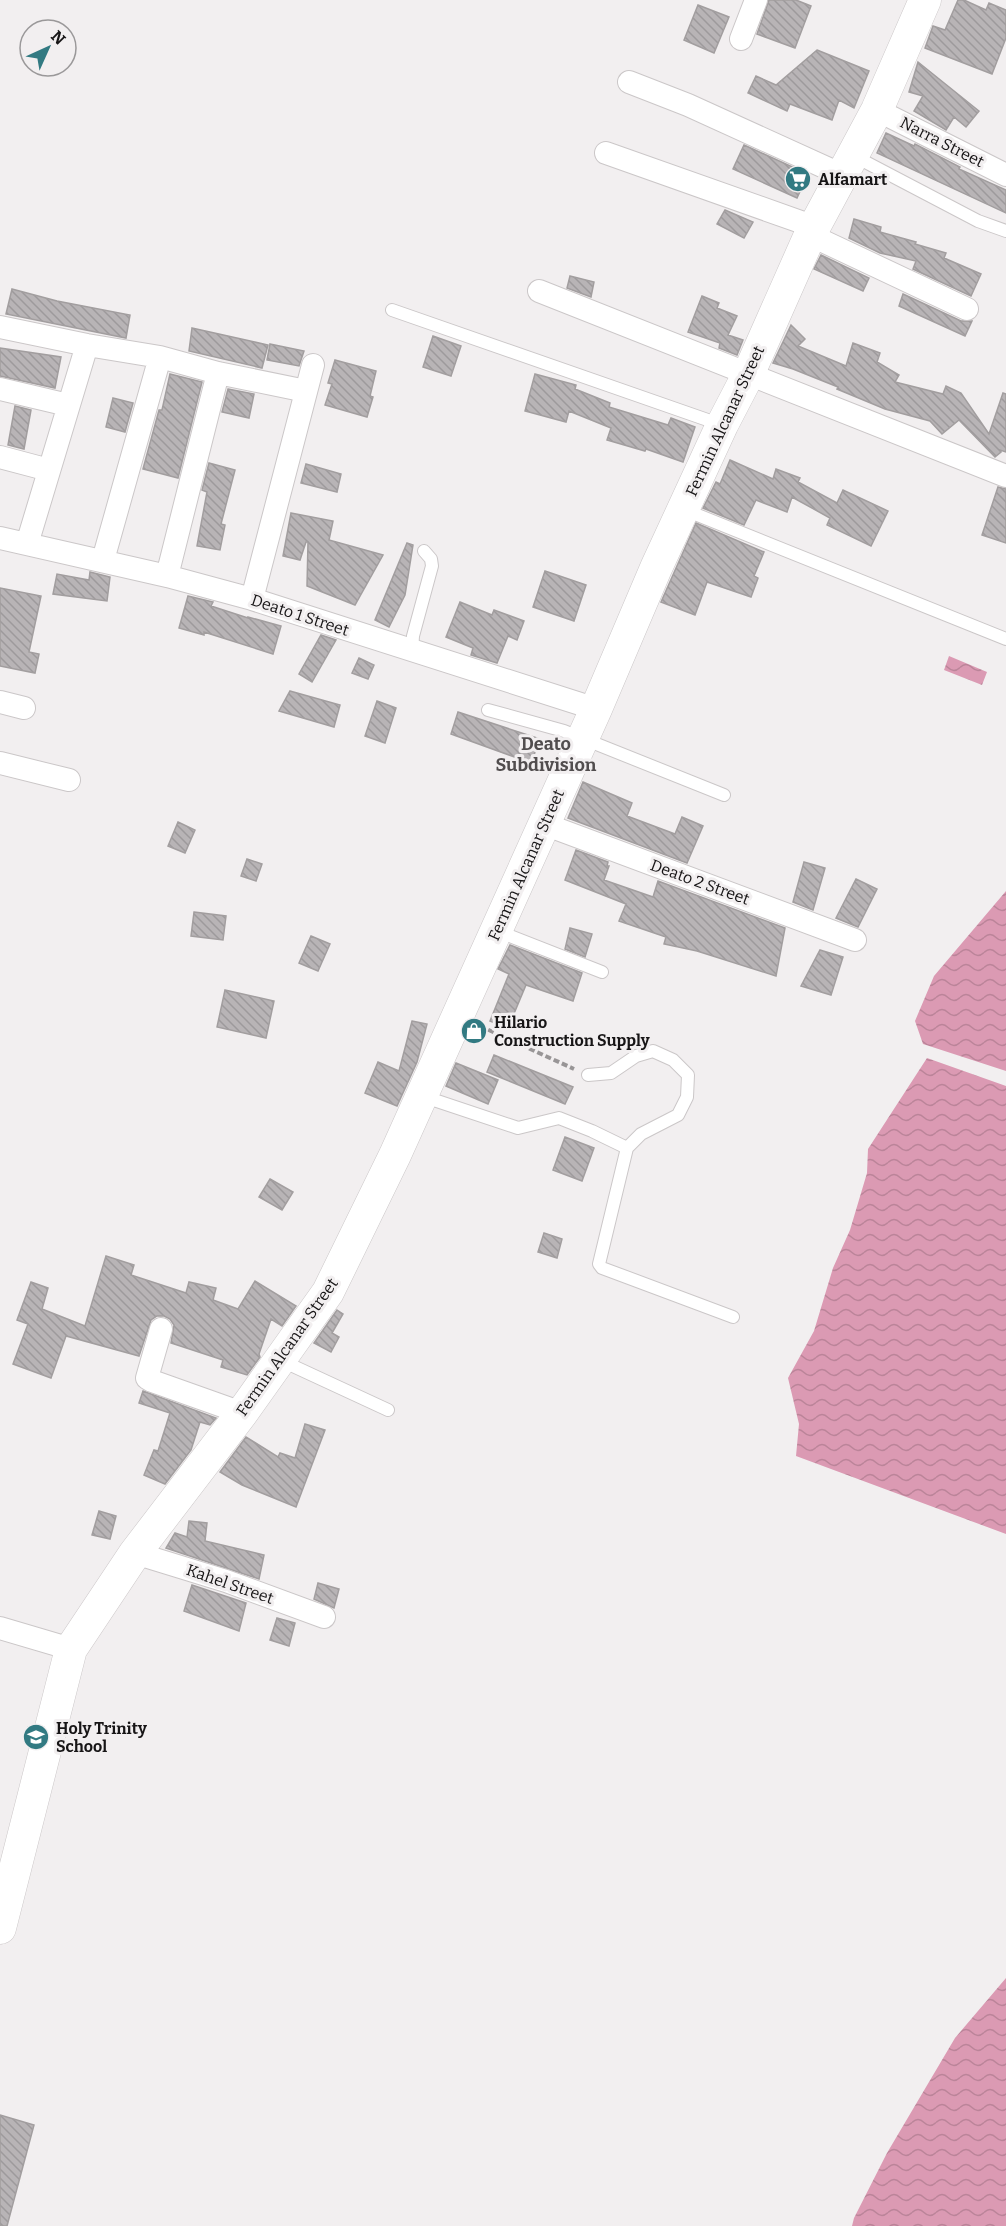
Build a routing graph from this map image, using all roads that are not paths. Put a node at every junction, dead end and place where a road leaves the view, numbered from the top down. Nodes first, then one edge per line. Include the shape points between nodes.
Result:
1 (756, 0) edge
2 (925, 0) edge
3 (741, 39) dead end
4 (629, 82) dead end
5 (877, 110) junction
6 (606, 153) dead end
7 (847, 165) junction
8 (1006, 175) edge
9 (812, 231) junction
10 (1006, 231) edge
11 (539, 291) dead end
12 (967, 309) dead end
13 (392, 310) dead end
14 (0, 327) edge
15 (87, 345) junction
16 (160, 357) junction
17 (314, 365) dead end
18 (218, 373) junction
19 (748, 375) junction
20 (0, 389) edge
21 (306, 391) junction
22 (68, 405) junction
23 (722, 425) junction
24 (0, 457) edge
25 (49, 470) junction
26 (1006, 476) edge
27 (684, 510) junction
28 (0, 538) edge
29 (27, 544) junction
30 (424, 551) dead end
31 (103, 560) junction
32 (167, 576) junction
33 (252, 599) junction
34 (1006, 639) edge
35 (412, 651) junction
36 (0, 702) edge
37 (24, 708) dead end
38 (488, 710) dead end
39 (596, 710) junction
40 (583, 738) junction
41 (0, 763) edge
42 (69, 780) dead end
43 (724, 795) dead end
44 (544, 824) junction
45 (496, 930) junction
46 (855, 940) dead end
47 (602, 972) dead end
48 (588, 1075) road end
49 (421, 1096) junction
50 (627, 1148) junction
51 (733, 1317) dead end
52 (161, 1329) dead end
53 (279, 1360) junction
54 (388, 1410) dead end
55 (242, 1413) junction
56 (135, 1553) junction
57 (324, 1617) dead end
58 (0, 1629) edge
59 (72, 1649) junction
60 (0, 1928) edge

1 - 3 street
2 - 5 main road, Fermin Alcanar Street
4 - 7 street
5 - 7 main road, Fermin Alcanar Street
5 - 8 street, Narra Street
6 - 9 street
7 - 9 main road, Fermin Alcanar Street
7 - 10 lane
9 - 12 street
9 - 19 main road, Fermin Alcanar Street
11 - 19 street
13 - 23 lane
14 - 15 street
15 - 16 street
15 - 22 street
16 - 18 street
16 - 31 street
17 - 21 street
18 - 21 street
18 - 32 street
19 - 23 main road, Fermin Alcanar Street
19 - 26 street
20 - 22 street
21 - 33 street
22 - 25 street
23 - 27 main road, Fermin Alcanar Street
24 - 25 street
25 - 29 street
27 - 34 lane
27 - 39 main road, Fermin Alcanar Street
28 - 29 street, Deato 1 Street
29 - 31 street, Deato 1 Street
30 - 35 lane via 432,566
31 - 32 street, Deato 1 Street
32 - 33 street, Deato 1 Street
33 - 35 street, Deato 1 Street
35 - 39 street, Deato 1 Street
36 - 37 street
38 - 40 lane
39 - 40 main road, Fermin Alcanar Street
40 - 43 lane
40 - 44 main road, Fermin Alcanar Street
41 - 42 street
44 - 45 main road, Fermin Alcanar Street
44 - 46 street, Deato 2 Street
45 - 47 lane
45 - 49 main road, Fermin Alcanar Street
48 - 50 lane via 611,1073 636,1056 652,1051 673,1060 688,1076 687,1097 678,1115 641,1134
49 - 50 lane via 518,1128 559,1119
49 - 53 main road, Fermin Alcanar Street via 328,1292
50 - 51 lane via 599,1264
52 - 55 street via 147,1378
53 - 54 lane
53 - 55 main road, Fermin Alcanar Street
55 - 56 main road, Fermin Alcanar Street
56 - 57 street, Kahel Street
56 - 59 main road, Fermin Alcanar Street
58 - 59 street
59 - 60 main road, Fermin Alcanar Street

